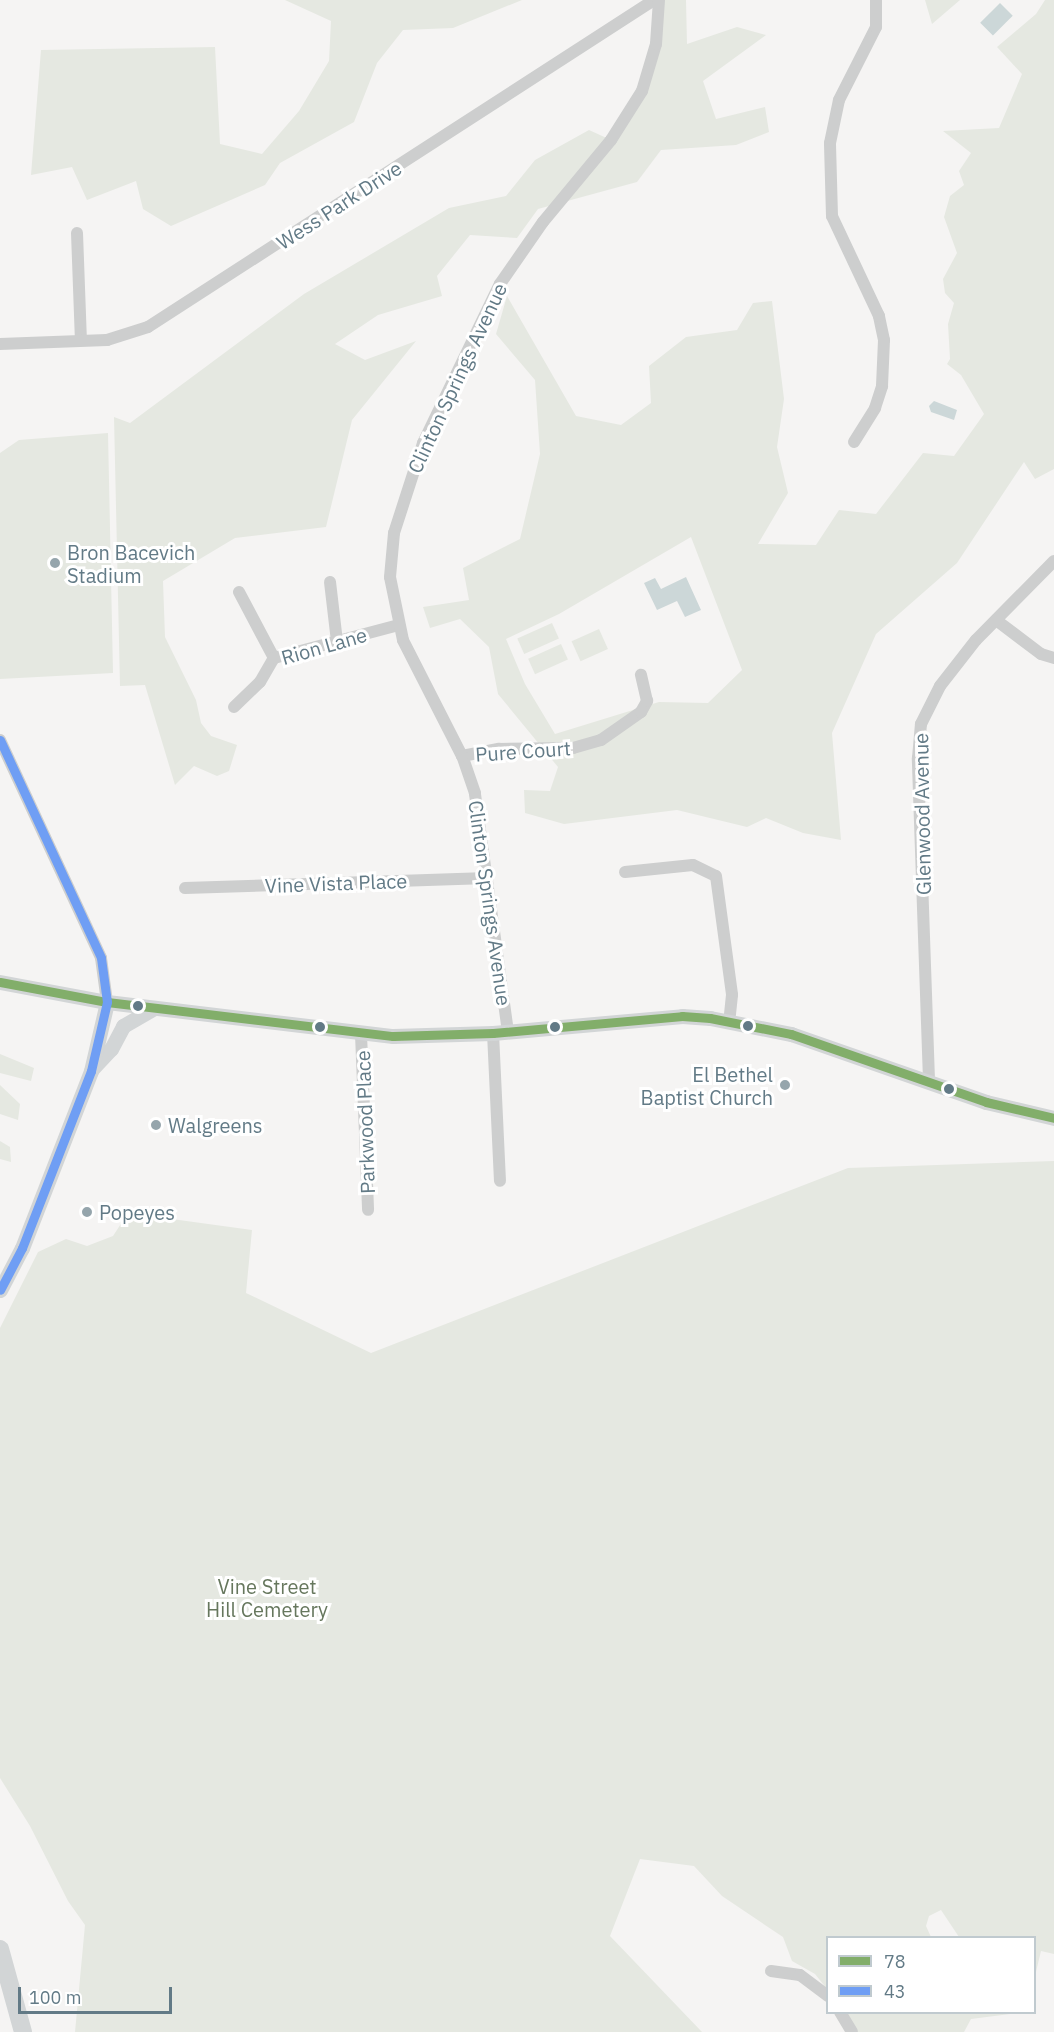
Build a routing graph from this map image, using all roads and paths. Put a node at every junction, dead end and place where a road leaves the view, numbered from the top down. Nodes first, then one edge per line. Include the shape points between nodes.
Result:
1 (654, 0) edge
2 (659, 0) edge
3 (876, 0) edge
4 (76, 233) dead end
5 (81, 340) junction
6 (0, 344) edge
7 (854, 442) dead end
8 (1054, 561) edge
9 (330, 582) dead end
10 (239, 592) dead end
11 (996, 620) junction
12 (399, 625) junction
13 (337, 642) junction
14 (274, 658) junction
15 (1054, 658) edge
16 (640, 675) dead end
17 (234, 707) dead end
18 (0, 740) edge
19 (462, 756) junction
20 (624, 872) dead end
21 (488, 878) junction
22 (184, 888) dead end
23 (0, 982) edge
24 (107, 1002) junction
25 (154, 1008) junction
26 (729, 1022) junction
27 (500, 1032) junction
28 (361, 1034) junction
29 (91, 1071) junction
30 (929, 1080) junction
31 (1054, 1118) edge
32 (500, 1181) dead end
33 (368, 1210) dead end
34 (0, 1290) edge
35 (0, 1949) edge
36 (771, 1971) dead end
37 (826, 1994) edge
38 (841, 2014) edge
39 (23, 2032) edge
40 (852, 2032) edge

1 - 5 street, Wess Park Drive via 148,327 121,338
2 - 12 street, Clinton Springs Avenue via 656,44 642,91 611,140 543,222 500,284 423,443 393,533 390,577
3 - 7 street via 876,27 839,100 830,143 832,216 879,316 884,340 882,386 875,408
4 - 5 street
5 - 6 street, Wess Park Drive
8 - 11 street, Glenwood Avenue
9 - 13 street
10 - 14 street
11 - 15 street via 1041,654
11 - 30 street, Glenwood Avenue via 940,686 921,724
12 - 13 street, Rion Lane
12 - 19 street, Clinton Springs Avenue via 421,681
13 - 14 street, Rion Lane
14 - 17 street, Rion Lane via 260,682
16 - 19 street, Pure Court via 647,701 641,712 601,740 573,748 499,748
18 - 24 street via 101,958
19 - 21 street, Clinton Springs Avenue via 480,817
20 - 26 street via 693,865 716,876 732,995
21 - 22 street, Vine Vista Place
21 - 27 street, Clinton Springs Avenue
23 - 24 main road
24 - 25 main road
24 - 29 main road
25 - 28 main road
25 - 29 main road via 123,1026 111,1049
26 - 27 main road via 682,1016
26 - 30 main road via 791,1034
27 - 28 main road
27 - 32 street, Clinton Springs Avenue
28 - 33 street, Parkwood Place
29 - 34 main road via 22,1248
30 - 31 main road via 986,1102
35 - 39 highway
36 - 37 street via 800,1975
38 - 40 street

